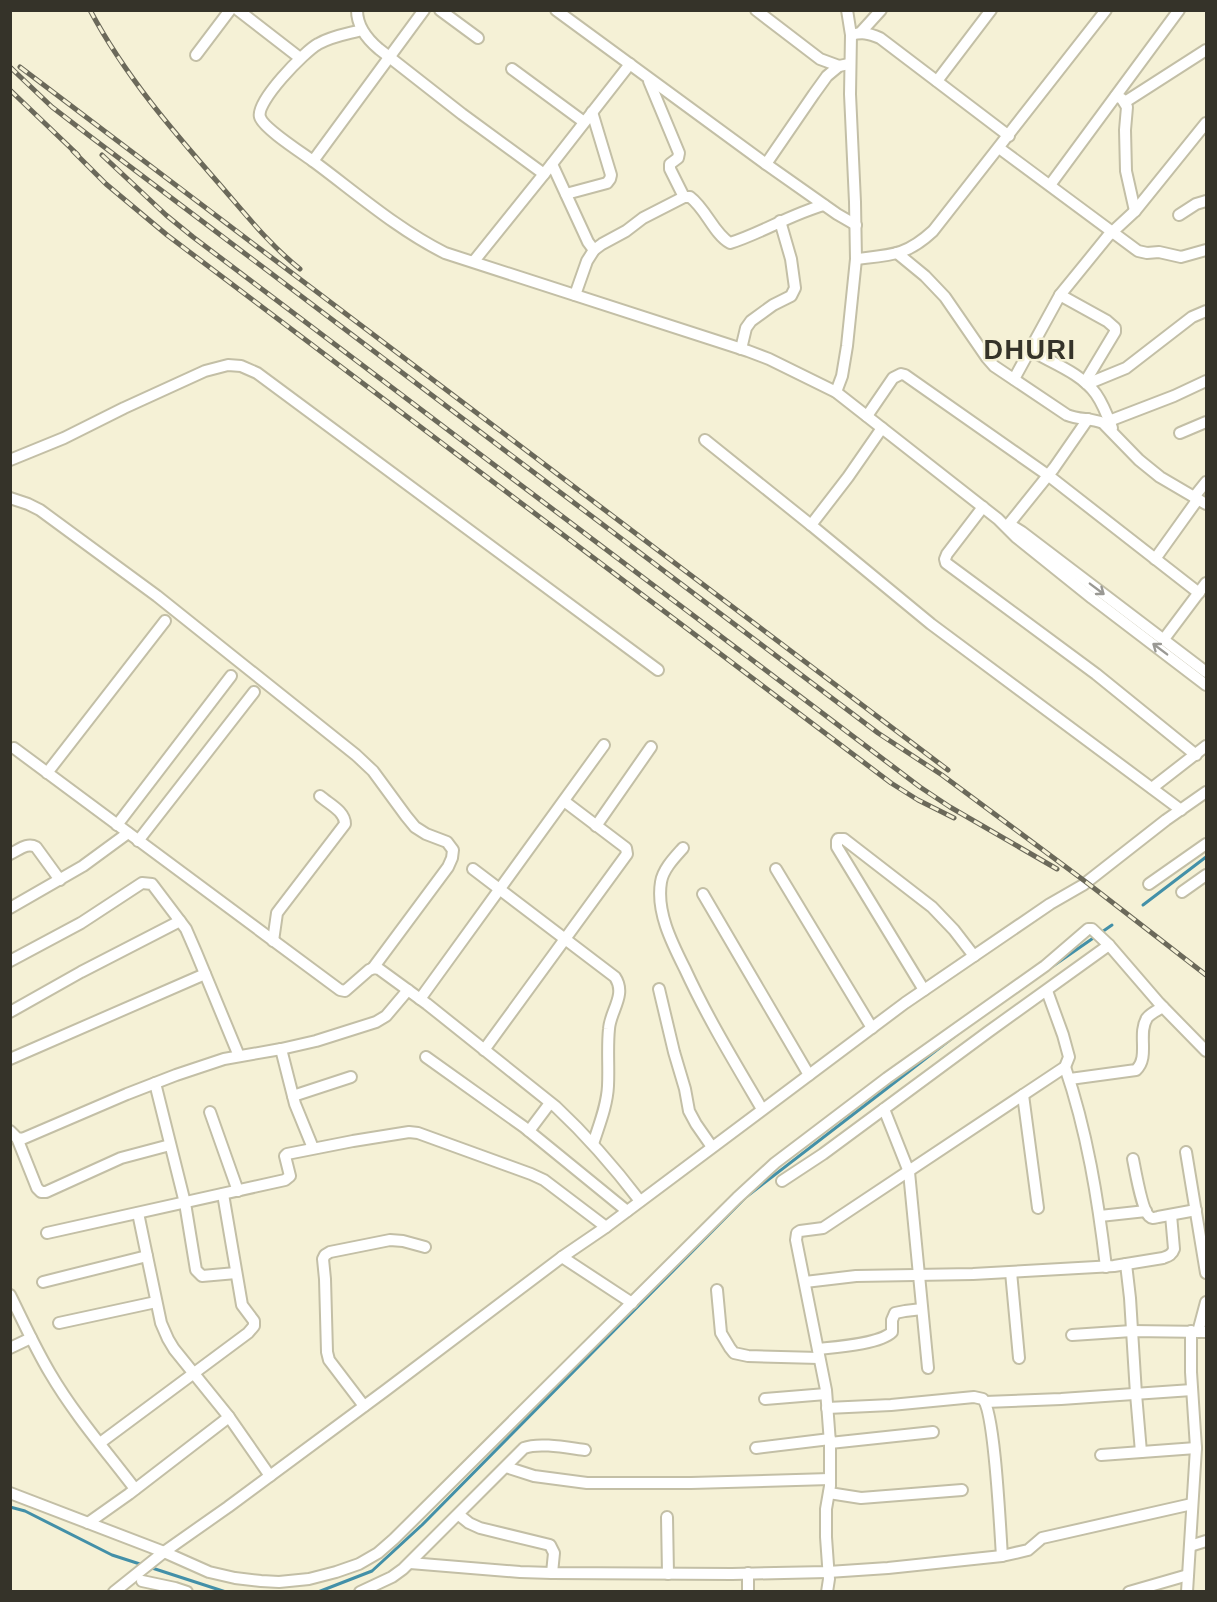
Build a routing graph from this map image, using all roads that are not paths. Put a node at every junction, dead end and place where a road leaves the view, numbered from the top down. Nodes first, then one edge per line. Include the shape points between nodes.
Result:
1 (231, 10) edge
2 (238, 10) edge
3 (357, 10) edge
4 (424, 10) edge
5 (440, 10) edge
6 (556, 10) edge
7 (756, 10) edge
8 (847, 10) edge
9 (881, 10) edge
10 (992, 10) edge
11 (1106, 10) edge
12 (1179, 10) edge
13 (362, 30) junction
14 (856, 34) junction
15 (478, 38) dead end
16 (1206, 50) edge
17 (196, 55) dead end
18 (388, 57) junction
19 (300, 58) junction
20 (630, 64) junction
21 (844, 65) junction
22 (512, 69) dead end
23 (647, 78) junction
24 (937, 81) junction
25 (1121, 99) junction
26 (592, 112) junction
27 (584, 122) junction
28 (1206, 123) edge
29 (1009, 136) junction
30 (999, 148) junction
31 (313, 161) junction
32 (552, 164) junction
33 (766, 164) junction
34 (544, 174) junction
35 (1050, 185) junction
36 (566, 194) junction
37 (684, 197) junction
38 (1206, 201) edge
39 (824, 205) junction
40 (1135, 212) junction
41 (1179, 214) dead end
42 (780, 221) junction
43 (856, 225) junction
44 (1112, 231) junction
45 (594, 250) junction
46 (1206, 250) edge
47 (897, 253) junction
48 (856, 259) junction
49 (474, 261) junction
50 (575, 295) junction
51 (1060, 295) junction
52 (1206, 311) edge
53 (741, 349) junction
54 (1030, 350) junction
55 (1014, 380) junction
56 (1206, 381) edge
57 (1086, 383) junction
58 (836, 392) junction
59 (867, 416) junction
60 (1088, 419) junction
61 (1206, 422) edge
62 (1111, 426) junction
63 (882, 428) junction
64 (1180, 433) dead end
65 (705, 440) dead end
66 (10, 460) edge
67 (1048, 476) junction
68 (1206, 482) edge
69 (10, 498) edge
70 (1199, 500) edge
71 (983, 507) junction
72 (998, 519) junction
73 (1009, 524) junction
74 (811, 525) junction
75 (1155, 559) junction
76 (1206, 583) edge
77 (1199, 593) junction
78 (165, 621) dead end
79 (1164, 639) junction
80 (658, 670) dead end
81 (1206, 672) edge
82 (231, 676) dead end
83 (1206, 685) edge
84 (254, 692) dead end
85 (604, 746) dead end
86 (1206, 746) edge
87 (651, 747) dead end
88 (14, 748) dead end
89 (1196, 755) junction
90 (47, 773) junction
91 (1152, 788) junction
92 (1206, 792) edge
93 (320, 796) dead end
94 (564, 801) junction
95 (1181, 810) junction
96 (117, 825) junction
97 (596, 826) junction
98 (128, 833) junction
99 (138, 841) junction
100 (1206, 844) edge
101 (683, 848) dead end
102 (10, 854) edge
103 (473, 869) dead end
104 (776, 869) dead end
105 (1206, 875) edge
106 (60, 879) junction
107 (1149, 884) dead end
108 (500, 889) junction
109 (1182, 892) dead end
110 (703, 894) dead end
111 (10, 908) edge
112 (180, 921) junction
113 (565, 939) junction
114 (273, 941) junction
115 (1107, 943) junction
116 (974, 956) junction
117 (10, 960) edge
118 (374, 968) junction
119 (206, 974) junction
120 (659, 989) dead end
121 (408, 990) junction
122 (924, 990) junction
123 (1047, 991) junction
124 (420, 999) junction
125 (1163, 1007) junction
126 (10, 1012) edge
127 (872, 1028) junction
128 (281, 1049) junction
129 (484, 1050) junction
130 (1206, 1051) edge
131 (239, 1056) junction
132 (426, 1057) dead end
133 (10, 1059) edge
134 (1065, 1066) junction
135 (809, 1075) junction
136 (351, 1077) dead end
137 (1070, 1079) junction
138 (155, 1083) junction
139 (1023, 1095) junction
140 (293, 1096) junction
141 (550, 1102) junction
142 (762, 1109) junction
143 (884, 1109) junction
144 (210, 1112) dead end
145 (529, 1131) junction
146 (14, 1135) edge
147 (592, 1144) junction
148 (170, 1145) junction
149 (313, 1148) junction
150 (712, 1148) junction
151 (1186, 1152) dead end
152 (1133, 1159) dead end
153 (909, 1172) junction
154 (782, 1181) dead end
155 (238, 1191) junction
156 (223, 1194) junction
157 (640, 1201) junction
158 (185, 1203) junction
159 (1038, 1208) dead end
160 (1196, 1210) junction
161 (627, 1211) junction
162 (1146, 1211) junction
163 (138, 1213) junction
164 (1171, 1215) junction
165 (1100, 1216) junction
166 (606, 1227) junction
167 (47, 1233) dead end
168 (425, 1247) dead end
169 (147, 1256) junction
170 (562, 1257) junction
171 (1126, 1264) junction
172 (1106, 1267) junction
173 (1011, 1272) junction
174 (236, 1273) junction
175 (1206, 1274) edge
176 (918, 1275) junction
177 (43, 1282) dead end
178 (805, 1282) junction
179 (717, 1290) dead end
180 (10, 1295) edge
181 (156, 1302) junction
182 (1206, 1302) edge
183 (632, 1303) junction
184 (922, 1309) junction
185 (60, 1323) dead end
186 (1132, 1331) junction
187 (1198, 1332) edge
188 (1072, 1335) dead end
189 (31, 1338) junction
190 (10, 1348) edge
191 (819, 1354) junction
192 (1019, 1358) dead end
193 (928, 1368) dead end
194 (195, 1373) junction
195 (1192, 1390) junction
196 (826, 1394) junction
197 (1136, 1394) junction
198 (765, 1399) dead end
199 (985, 1402) junction
200 (364, 1406) junction
201 (827, 1408) junction
202 (229, 1417) junction
203 (933, 1432) dead end
204 (830, 1441) junction
205 (100, 1443) junction
206 (756, 1448) dead end
207 (585, 1450) dead end
208 (1141, 1452) junction
209 (1101, 1455) dead end
210 (1199, 1455) edge
211 (506, 1467) junction
212 (270, 1476) junction
213 (830, 1479) junction
214 (135, 1489) junction
215 (962, 1490) dead end
216 (10, 1493) edge
217 (829, 1493) junction
218 (1192, 1504) junction
219 (459, 1515) junction
220 (667, 1517) dead end
221 (88, 1523) junction
222 (1206, 1541) edge
223 (1190, 1546) junction
224 (160, 1555) junction
225 (1002, 1556) junction
226 (410, 1563) junction
227 (828, 1572) junction
228 (552, 1573) junction
229 (668, 1574) junction
230 (748, 1574) junction
231 (1188, 1575) junction
232 (141, 1579) edge
233 (114, 1592) edge
234 (187, 1592) edge
235 (360, 1592) edge
236 (748, 1592) edge
237 (827, 1592) edge
238 (1130, 1592) edge
239 (1187, 1592) edge

1 - 17 street
2 - 19 street
3 - 13 street
4 - 18 street
5 - 15 street
6 - 20 street
7 - 21 street via 813,55 827,63
8 - 14 street
9 - 14 street
10 - 24 street
11 - 29 street
12 - 25 street
13 - 18 street
13 - 19 street via 329,38
14 - 21 street
14 - 24 street via 880,38
16 - 25 street
18 - 31 street
18 - 34 street
19 - 31 street via 266,99 259,114 272,130
20 - 23 street
20 - 26 street
21 - 33 street via 833,70 814,93
21 - 43 street
22 - 27 street
23 - 33 street
23 - 37 street via 679,153 670,169
24 - 29 street
25 - 35 street
25 - 40 street via 1128,111 1126,171
26 - 27 street
26 - 36 street via 610,179
27 - 32 street
28 - 40 street
29 - 30 street
30 - 35 street
30 - 47 street via 933,231 913,248
31 - 49 street via 430,245
32 - 34 street
32 - 36 street
33 - 39 street
34 - 49 street
35 - 44 street
36 - 45 street
37 - 42 street via 698,204 730,243
37 - 45 street
38 - 41 street
39 - 42 street
39 - 43 street
40 - 44 street
42 - 53 street via 795,288 791,296 751,321
43 - 48 street
44 - 46 street via 1143,253 1181,257
44 - 51 street
45 - 50 street
47 - 48 street
47 - 55 street via 945,297 994,366
48 - 58 street via 845,357
49 - 50 street
50 - 53 street
51 - 54 street
51 - 57 street via 1115,328
52 - 57 street via 1192,317 1126,368
53 - 58 street
54 - 55 street
54 - 57 street
55 - 60 street via 1067,415
56 - 62 street
57 - 62 street via 1096,394
58 - 59 street
59 - 63 street
59 - 67 street via 893,378 905,375
60 - 62 street
60 - 67 street
61 - 64 street
62 - 70 street via 1160,477
63 - 71 street
63 - 74 street
65 - 74 street
66 - 80 street via 205,371 241,366 257,373
67 - 73 street
67 - 75 street
68 - 70 street
69 - 118 street via 40,510 157,596 356,755 373,771 415,827 447,842 453,850 448,867
70 - 75 street
71 - 72 street
71 - 89 street via 947,554 946,563 1096,674
72 - 73 street
83 -> 72 street via 1092,598
73 -> 79 street
74 - 91 street via 931,624
75 - 77 street
76 - 77 street
77 - 79 street
78 - 90 street
79 - 81 street
82 - 96 street
84 - 99 street
85 - 94 street
86 - 89 street
87 - 97 street
88 - 90 street
89 - 91 street
90 - 96 street
91 - 95 street
92 - 95 street
93 - 114 street via 343,814 345,824 277,913
94 - 97 street
94 - 108 street
95 - 116 street via 1083,885
96 - 98 street
97 - 113 street via 626,848 627,854
98 - 99 street
98 - 106 street
99 - 114 street
100 - 107 street
101 - 142 street via 661,879 663,912 670,936 702,1007
102 - 106 street via 33,846
103 - 108 street
104 - 127 street
105 - 109 street
106 - 111 street
108 - 113 street
108 - 124 street
110 - 135 street
112 - 117 street via 152,884 142,883 81,923
112 - 119 street
112 - 126 street
113 - 129 street
113 - 147 street via 619,983 618,1002 608,1030 605,1108
114 - 118 street via 345,992
115 - 123 street
115 - 125 street
115 - 183 street via 1088,929 1045,966 887,1078 775,1163
116 - 122 street
116 - 122 street via 932,907 844,839 838,839 837,847
118 - 121 street
119 - 131 street
119 - 133 street
120 - 150 street via 689,1111
121 - 124 street
121 - 128 street via 376,1022
122 - 127 street
123 - 134 street via 1069,1057
123 - 143 street
124 - 129 street
125 - 130 street
125 - 137 street via 1146,1020 1142,1063 1136,1070
127 - 135 street
128 - 131 street
128 - 140 street
129 - 141 street
131 - 138 street
132 - 145 street
134 - 137 street
134 - 139 street
135 - 142 street
136 - 140 street
137 - 165 street
138 - 146 street via 28,1137
138 - 148 street
139 - 153 street
139 - 159 street
140 - 149 street
141 - 145 street
141 - 147 street
142 - 150 street
143 - 153 street
143 - 154 street
144 - 155 street
145 - 161 street
146 - 148 street via 40,1192 121,1158
147 - 157 street
148 - 158 street
149 - 155 street via 285,1156 289,1178
149 - 166 street via 417,1133 544,1180
150 - 157 street
151 - 160 street
152 - 162 street
153 - 176 street
153 - 178 street via 823,1228 797,1233
155 - 156 street
156 - 158 street
156 - 174 street
157 - 161 street
158 - 163 street
158 - 174 street via 196,1270 202,1276
160 - 164 street
160 - 175 street
161 - 166 street
162 - 164 street via 1153,1218
162 - 165 street
163 - 167 street
163 - 169 street
164 - 171 street via 1173,1253
165 - 172 street
166 - 170 street
168 - 200 street via 390,1240 330,1252 323,1259 329,1360
169 - 177 street
169 - 181 street
170 - 183 street
170 - 200 street
171 - 172 street
171 - 186 street
172 - 173 street
173 - 176 street
173 - 192 street
174 - 194 street via 242,1305 254,1326
176 - 178 street
176 - 184 street
178 - 191 street
179 - 191 street via 721,1333 734,1353 764,1357
180 - 189 street
181 - 185 street
181 - 194 street via 168,1339
182 - 187 street
183 - 224 street via 394,1539 359,1564 309,1580 279,1582 235,1578
184 - 191 street via 895,1313 892,1332 885,1338
184 - 193 street
186 - 187 street
186 - 188 street
186 - 197 street
187 - 195 street via 1190,1355
189 - 190 street
189 - 205 street via 60,1388
191 - 196 street
194 - 202 street
194 - 205 street
195 - 197 street
195 - 210 street
196 - 198 street
196 - 201 street
197 - 199 street
197 - 208 street
199 - 201 street via 974,1397
199 - 225 street via 994,1451
200 - 212 street
201 - 204 street
202 - 212 street
202 - 214 street
203 - 204 street
204 - 206 street
204 - 213 street
205 - 214 street
207 - 211 street via 529,1446
208 - 209 street
208 - 210 street
210 - 218 street
211 - 213 street via 534,1476 587,1483
211 - 219 street
212 - 224 street
213 - 217 street
214 - 221 street
215 - 217 street via 861,1498
216 - 221 street
217 - 227 street
218 - 223 street
218 - 225 street via 1042,1538 1028,1550
219 - 226 street
219 - 228 street via 480,1528 550,1545 554,1553
220 - 229 street
221 - 224 street
222 - 223 street
223 - 231 street
224 - 232 street
225 - 227 street
226 - 228 street
226 - 235 street via 392,1577
227 - 230 street
227 - 237 street
228 - 229 street
229 - 230 street
230 - 236 street
231 - 238 street
231 - 239 street
232 - 233 street
232 - 234 street

